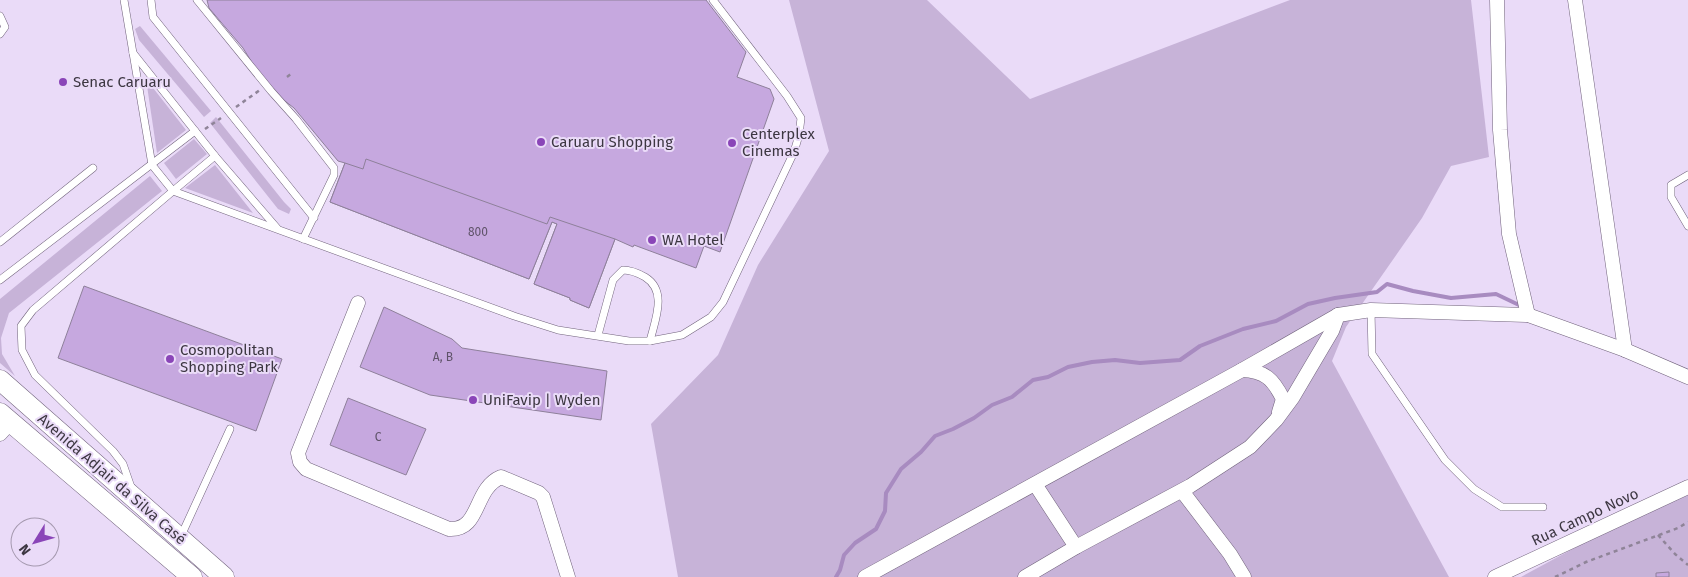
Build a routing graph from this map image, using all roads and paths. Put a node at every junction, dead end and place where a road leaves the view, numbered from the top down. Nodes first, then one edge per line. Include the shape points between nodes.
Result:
1 (124, 0) edge
2 (151, 0) edge
3 (197, 0) edge
4 (713, 0) edge
5 (1497, 0) edge
6 (1575, 0) edge
7 (0, 16) edge
8 (0, 34) edge
9 (132, 53) junction
10 (291, 74) dead end
11 (287, 77) dead end
12 (254, 94) dead end
13 (229, 112) junction
14 (195, 131) junction
15 (216, 156) junction
16 (152, 165) junction
17 (92, 168) dead end
18 (1688, 175) edge
19 (173, 190) junction
20 (314, 218) junction
21 (1688, 226) edge
22 (277, 228) junction
23 (303, 239) junction
24 (0, 242) edge
25 (0, 280) edge
26 (358, 303) dead end
27 (1371, 310) junction
28 (1338, 315) junction
29 (1528, 315) junction
30 (598, 335) junction
31 (650, 341) junction
32 (1625, 350) junction
33 (1242, 370) junction
34 (1688, 378) edge
35 (0, 380) edge
36 (1276, 420) junction
37 (4, 423) edge
38 (230, 430) dead end
39 (1035, 484) junction
40 (1688, 487) edge
41 (1182, 491) junction
42 (135, 500) junction
43 (1543, 507) dead end
44 (1688, 522) edge
45 (1658, 535) junction
46 (180, 539) junction
47 (1076, 547) junction
48 (1688, 565) edge
49 (192, 577) edge
50 (224, 577) edge
51 (568, 577) edge
52 (865, 577) edge
53 (1025, 577) edge
54 (1244, 577) edge
55 (1495, 577) edge
56 (1555, 577) edge

1 - 9 lane
2 - 13 lane via 153,17
3 - 20 lane via 334,168 334,175
4 - 31 lane via 787,96 801,118 800,135 723,302 711,316 682,335
5 - 29 street via 1500,130 1509,234
6 - 32 street
7 - 8 lane via 5,27
9 - 14 lane
9 - 16 lane
10 - 11 path
12 - 13 path
13 - 20 lane
14 - 15 lane
14 - 16 lane
15 - 19 lane
15 - 22 lane
16 - 19 lane
16 - 25 lane
17 - 24 lane
18 - 21 lane via 1671,185 1670,197
19 - 22 lane
19 - 42 lane via 32,310 21,326 22,350 35,375 113,451 123,464
20 - 23 lane
22 - 23 lane
23 - 30 lane via 514,316 558,330
26 - 51 street via 304,435 298,453 300,462 306,469 449,529 459,529 468,524 488,486 501,477 539,493
27 - 28 street
27 - 29 street
27 - 43 lane via 1372,354 1445,460 1474,489 1502,506
28 - 33 street
28 - 36 street via 1332,331
29 - 32 street
30 - 31 lane via 629,342
30 - 31 lane via 612,280 623,270 630,270 643,275 656,287 657,309
32 - 34 street
33 - 36 street via 1257,371 1276,386 1283,399
33 - 39 street
35 - 42 main road, Avenida Adjair da Silva Casé
36 - 41 street via 1250,447
37 - 49 main road, Avenida Adjair da Silva Casé
38 - 46 lane
39 - 47 street
39 - 52 street
40 - 55 street, Rua Campo Novo
41 - 47 street
41 - 54 street
42 - 46 main road, Avenida Adjair da Silva Casé
44 - 45 path
45 - 48 path
45 - 56 path
46 - 50 main road, Avenida Adjair da Silva Casé
47 - 53 street

